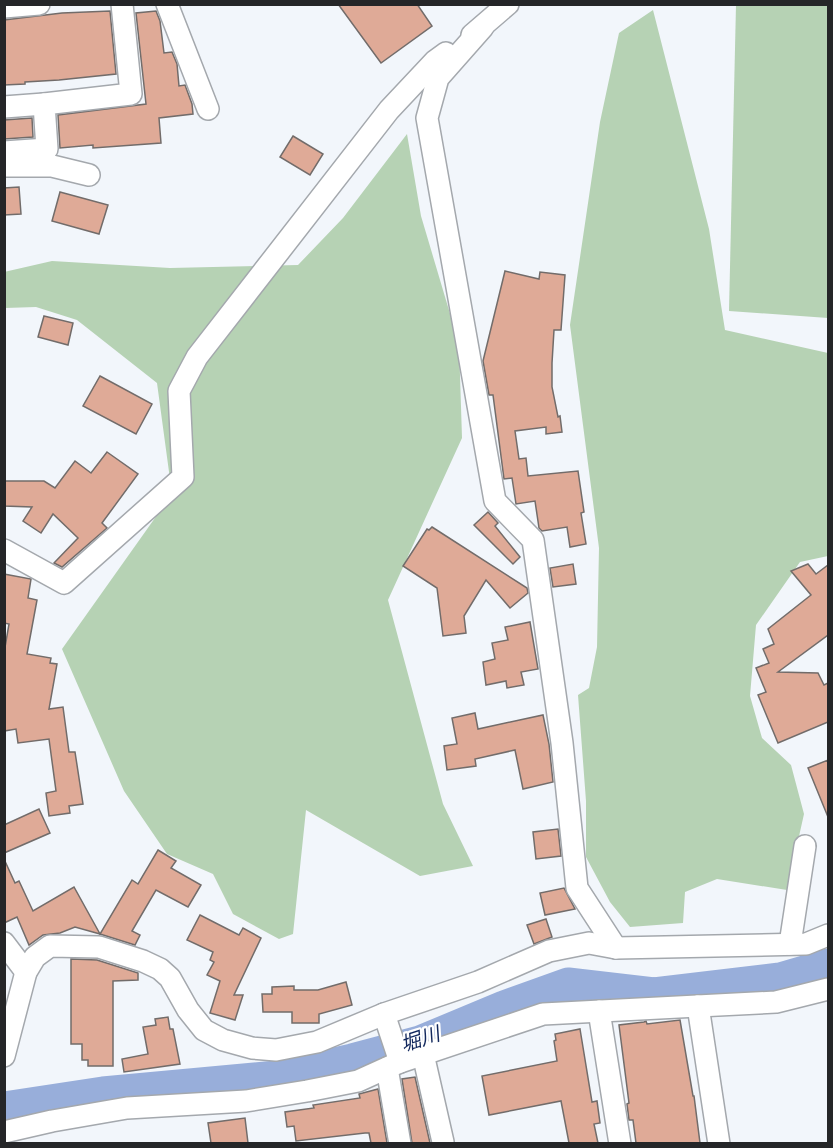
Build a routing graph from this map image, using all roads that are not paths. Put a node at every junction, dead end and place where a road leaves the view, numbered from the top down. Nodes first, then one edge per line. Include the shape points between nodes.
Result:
1 (39, 4) edge
2 (122, 4) edge
3 (167, 4) edge
4 (508, 4) edge
5 (4, 7) edge
6 (483, 27) junction
7 (44, 104) junction
8 (4, 107) edge
9 (208, 109) dead end
10 (4, 152) edge
11 (4, 166) edge
12 (89, 175) dead end
13 (4, 550) edge
14 (805, 846) dead end
15 (828, 935) edge
16 (4, 943) edge
17 (790, 944) junction
18 (616, 948) junction
19 (26, 972) junction
20 (828, 989) edge
21 (698, 1006) junction
22 (599, 1011) junction
23 (384, 1014) junction
24 (423, 1054) junction
25 (4, 1056) edge
26 (393, 1065) junction
27 (4, 1132) edge
28 (443, 1142) dead end
29 (400, 1143) edge
30 (620, 1143) edge
31 (719, 1143) edge

1 - 5 street
2 - 7 street via 131,94
3 - 9 street
4 - 6 street
6 - 13 street via 435,61 389,110 197,357 179,392 183,477 64,583
6 - 18 street via 438,78 426,118 495,501 533,540 562,743 577,888
7 - 8 street
7 - 10 street via 47,149
11 - 12 street via 52,166
14 - 17 street
15 - 17 street via 806,944
16 - 19 street
17 - 18 street
18 - 23 street via 589,943 549,951 478,982
19 - 23 street via 35,957 50,945 99,947 143,961 170,978 204,1030 252,1048 276,1050 317,1042
19 - 25 street
20 - 21 street via 776,1002
21 - 22 street
21 - 31 street
22 - 24 street via 543,1014
22 - 30 street
23 - 26 street
24 - 26 street
24 - 28 street
26 - 27 street via 358,1081 307,1091 246,1101 127,1108
26 - 29 street

